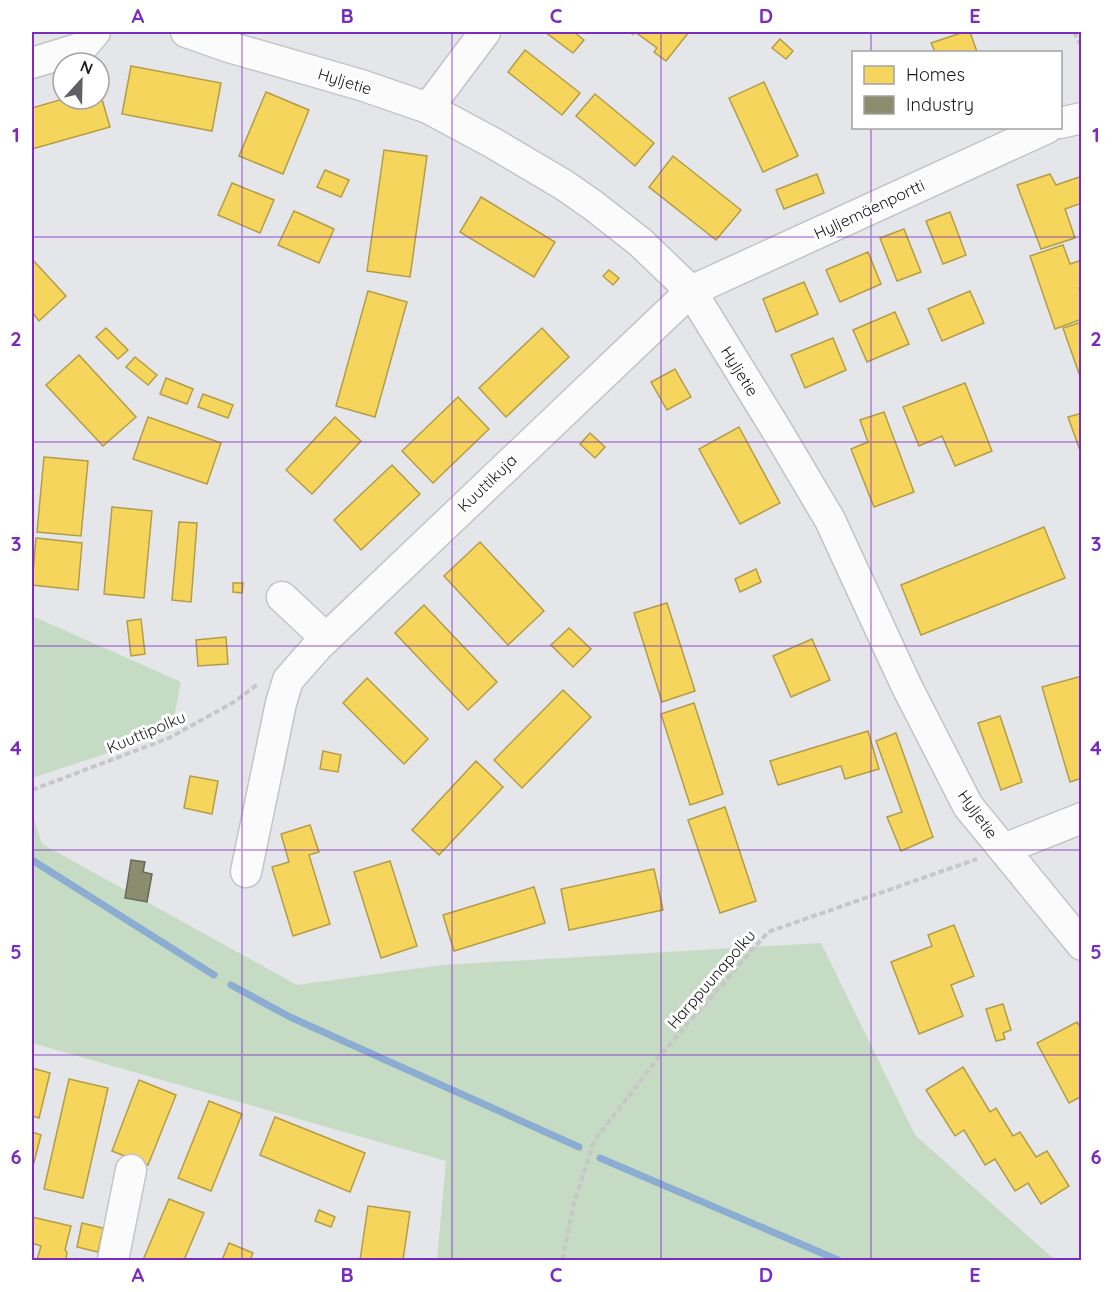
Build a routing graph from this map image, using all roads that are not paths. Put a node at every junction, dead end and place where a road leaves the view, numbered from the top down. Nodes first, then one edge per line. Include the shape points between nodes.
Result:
1 (95, 32) edge
2 (186, 32) edge
3 (485, 32) edge
4 (32, 63) edge
5 (428, 108) junction
6 (1082, 118) edge
7 (1062, 123) edge
8 (1045, 129) edge
9 (691, 291) junction
10 (282, 597) dead end
11 (324, 640) junction
12 (1082, 818) edge
13 (1004, 849) junction
14 (246, 872) dead end
15 (1082, 945) edge
16 (131, 1170) dead end
17 (113, 1260) edge

1 - 4 street via 81,48
2 - 5 street, Hyljetie
3 - 5 street
5 - 9 street, Hyljetie via 587,200 640,242
6 - 7 street
8 - 9 street, Hyljemäenportti
9 - 11 street, Kuuttikuja
9 - 13 street, Hyljetie via 830,520 906,685 968,806
10 - 11 street
11 - 14 street, Kuuttikuja via 275,680 281,703
12 - 13 street
13 - 15 street, Hyljetie
16 - 17 street

